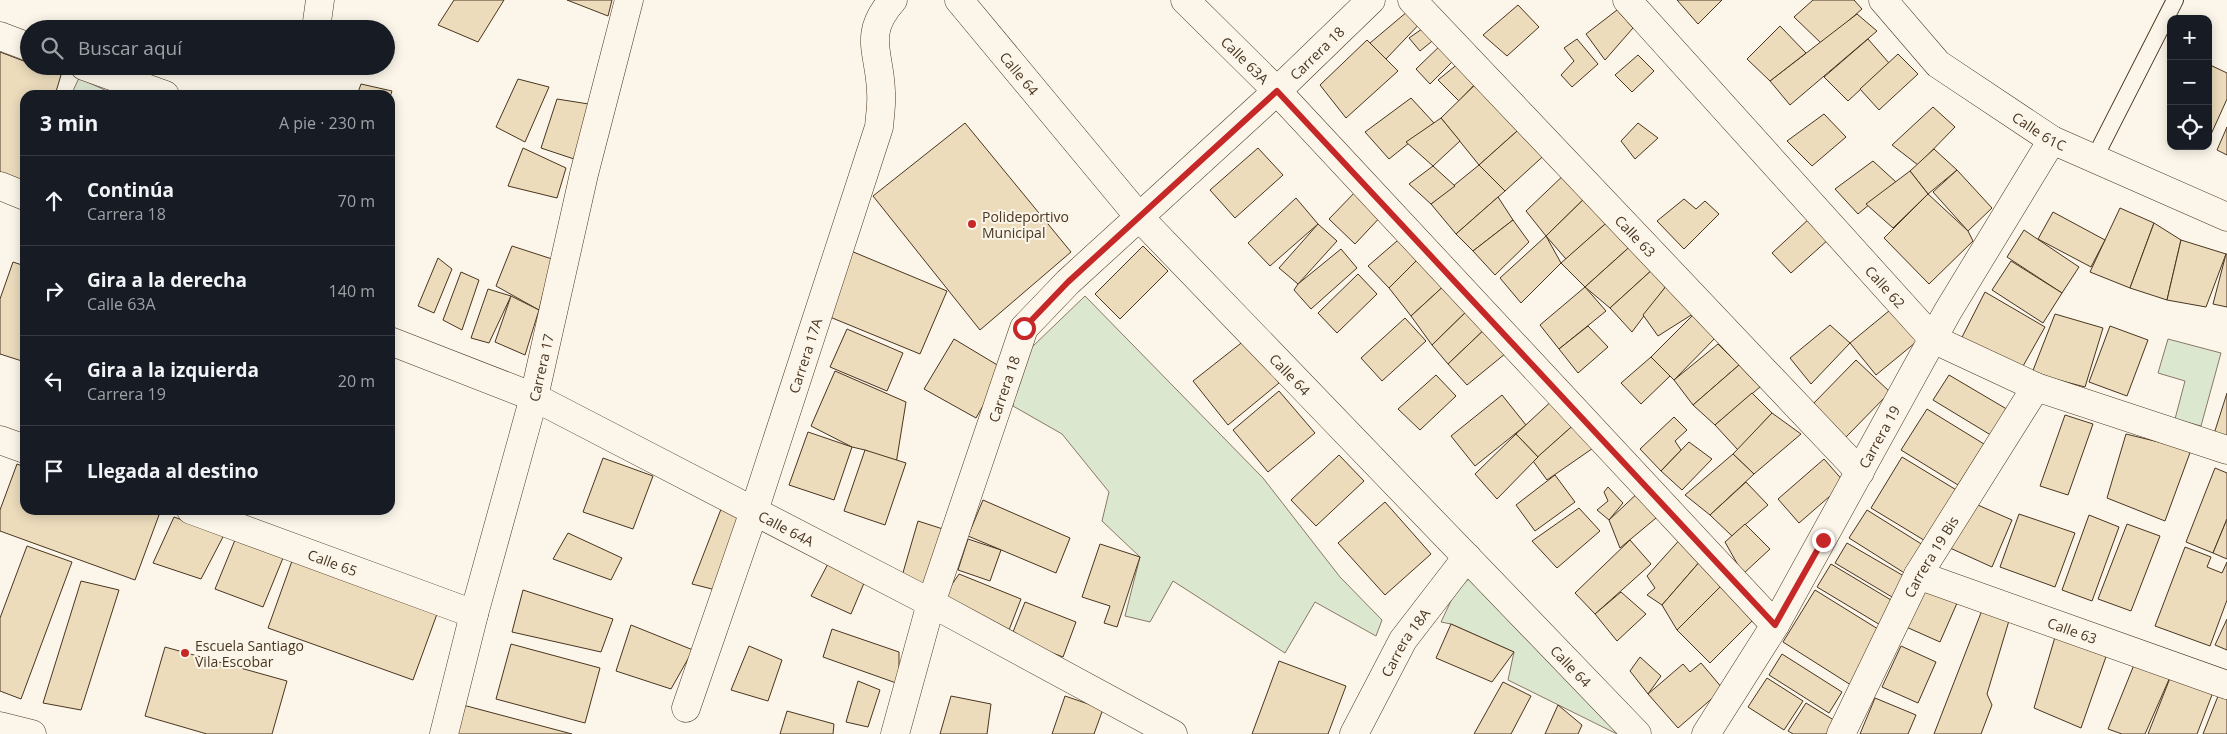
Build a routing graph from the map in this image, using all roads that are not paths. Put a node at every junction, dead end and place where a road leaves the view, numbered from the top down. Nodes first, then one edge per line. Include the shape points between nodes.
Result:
1 (320, 0) edge
2 (629, 0) edge
3 (893, 0) edge
4 (959, 0) edge
5 (1185, 0) edge
6 (1372, 0) edge
7 (1412, 0) edge
8 (1627, 0) edge
9 (1883, 0) edge
10 (2175, 0) edge
11 (317, 20) edge
12 (0, 36) edge
13 (20, 44) edge
14 (109, 75) edge
15 (151, 90) edge
16 (1277, 91) junction
17 (2052, 140) junction
18 (2094, 159) junction
19 (0, 186) edge
20 (20, 194) edge
21 (2227, 217) edge
22 (1140, 218) junction
23 (1933, 339) junction
24 (395, 343) edge
25 (2036, 387) junction
26 (534, 397) junction
27 (0, 440) edge
28 (20, 447) edge
29 (2227, 450) edge
30 (1860, 472) junction
31 (754, 511) junction
32 (205, 515) edge
33 (1467, 557) junction
34 (1918, 575) junction
35 (931, 603) junction
36 (474, 614) junction
37 (1775, 625) junction
38 (2227, 685) edge
39 (686, 708) dead end
40 (0, 726) edge
41 (32, 734) edge
42 (444, 734) edge
43 (895, 734) edge
44 (1173, 734) edge
45 (1354, 734) edge
46 (1637, 734) edge
47 (1706, 734) edge
48 (1841, 734) edge

1 - 11 street
2 - 26 street, Carrera 17 via 584,174
3 - 31 street, Carrera 17A via 885,9 873,36 882,92 879,127
4 - 22 street, Calle 64
5 - 16 street, Calle 63A
6 - 16 street, Carrera 18
7 - 30 street, Calle 63
8 - 23 street, Calle 62
9 - 17 street, Calle 61C via 1938,64
10 - 18 lane
12 - 13 street
14 - 15 street
16 - 22 street, Carrera 18
16 - 37 street, Calle 63A
17 - 18 street, Calle 61C
17 - 23 street, Carrera 19
18 - 21 street, Calle 61C
19 - 20 street
22 - 33 street, Calle 64
22 - 35 street, Carrera 18 via 1068,282 1024,328
23 - 25 street, Calle 62
23 - 30 street, Carrera 19
24 - 26 street, Calle 64A
25 - 29 street, Calle 62
25 - 34 street, Carrera 19 Bis
26 - 31 street, Calle 64A
26 - 36 street, Carrera 17
27 - 28 street
30 - 37 street, Carrera 19
31 - 35 street, Calle 64A
31 - 39 street, Carrera 17A
32 - 36 street, Calle 65
33 - 45 street, Carrera 18A via 1403,640
33 - 46 street, Calle 64
34 - 38 street, Calle 63
34 - 48 street, Carrera 19 Bis
35 - 43 street, Carrera 18
35 - 44 street, Calle 64A
36 - 42 street, Carrera 17
37 - 47 street, Carrera 19
40 - 41 street

